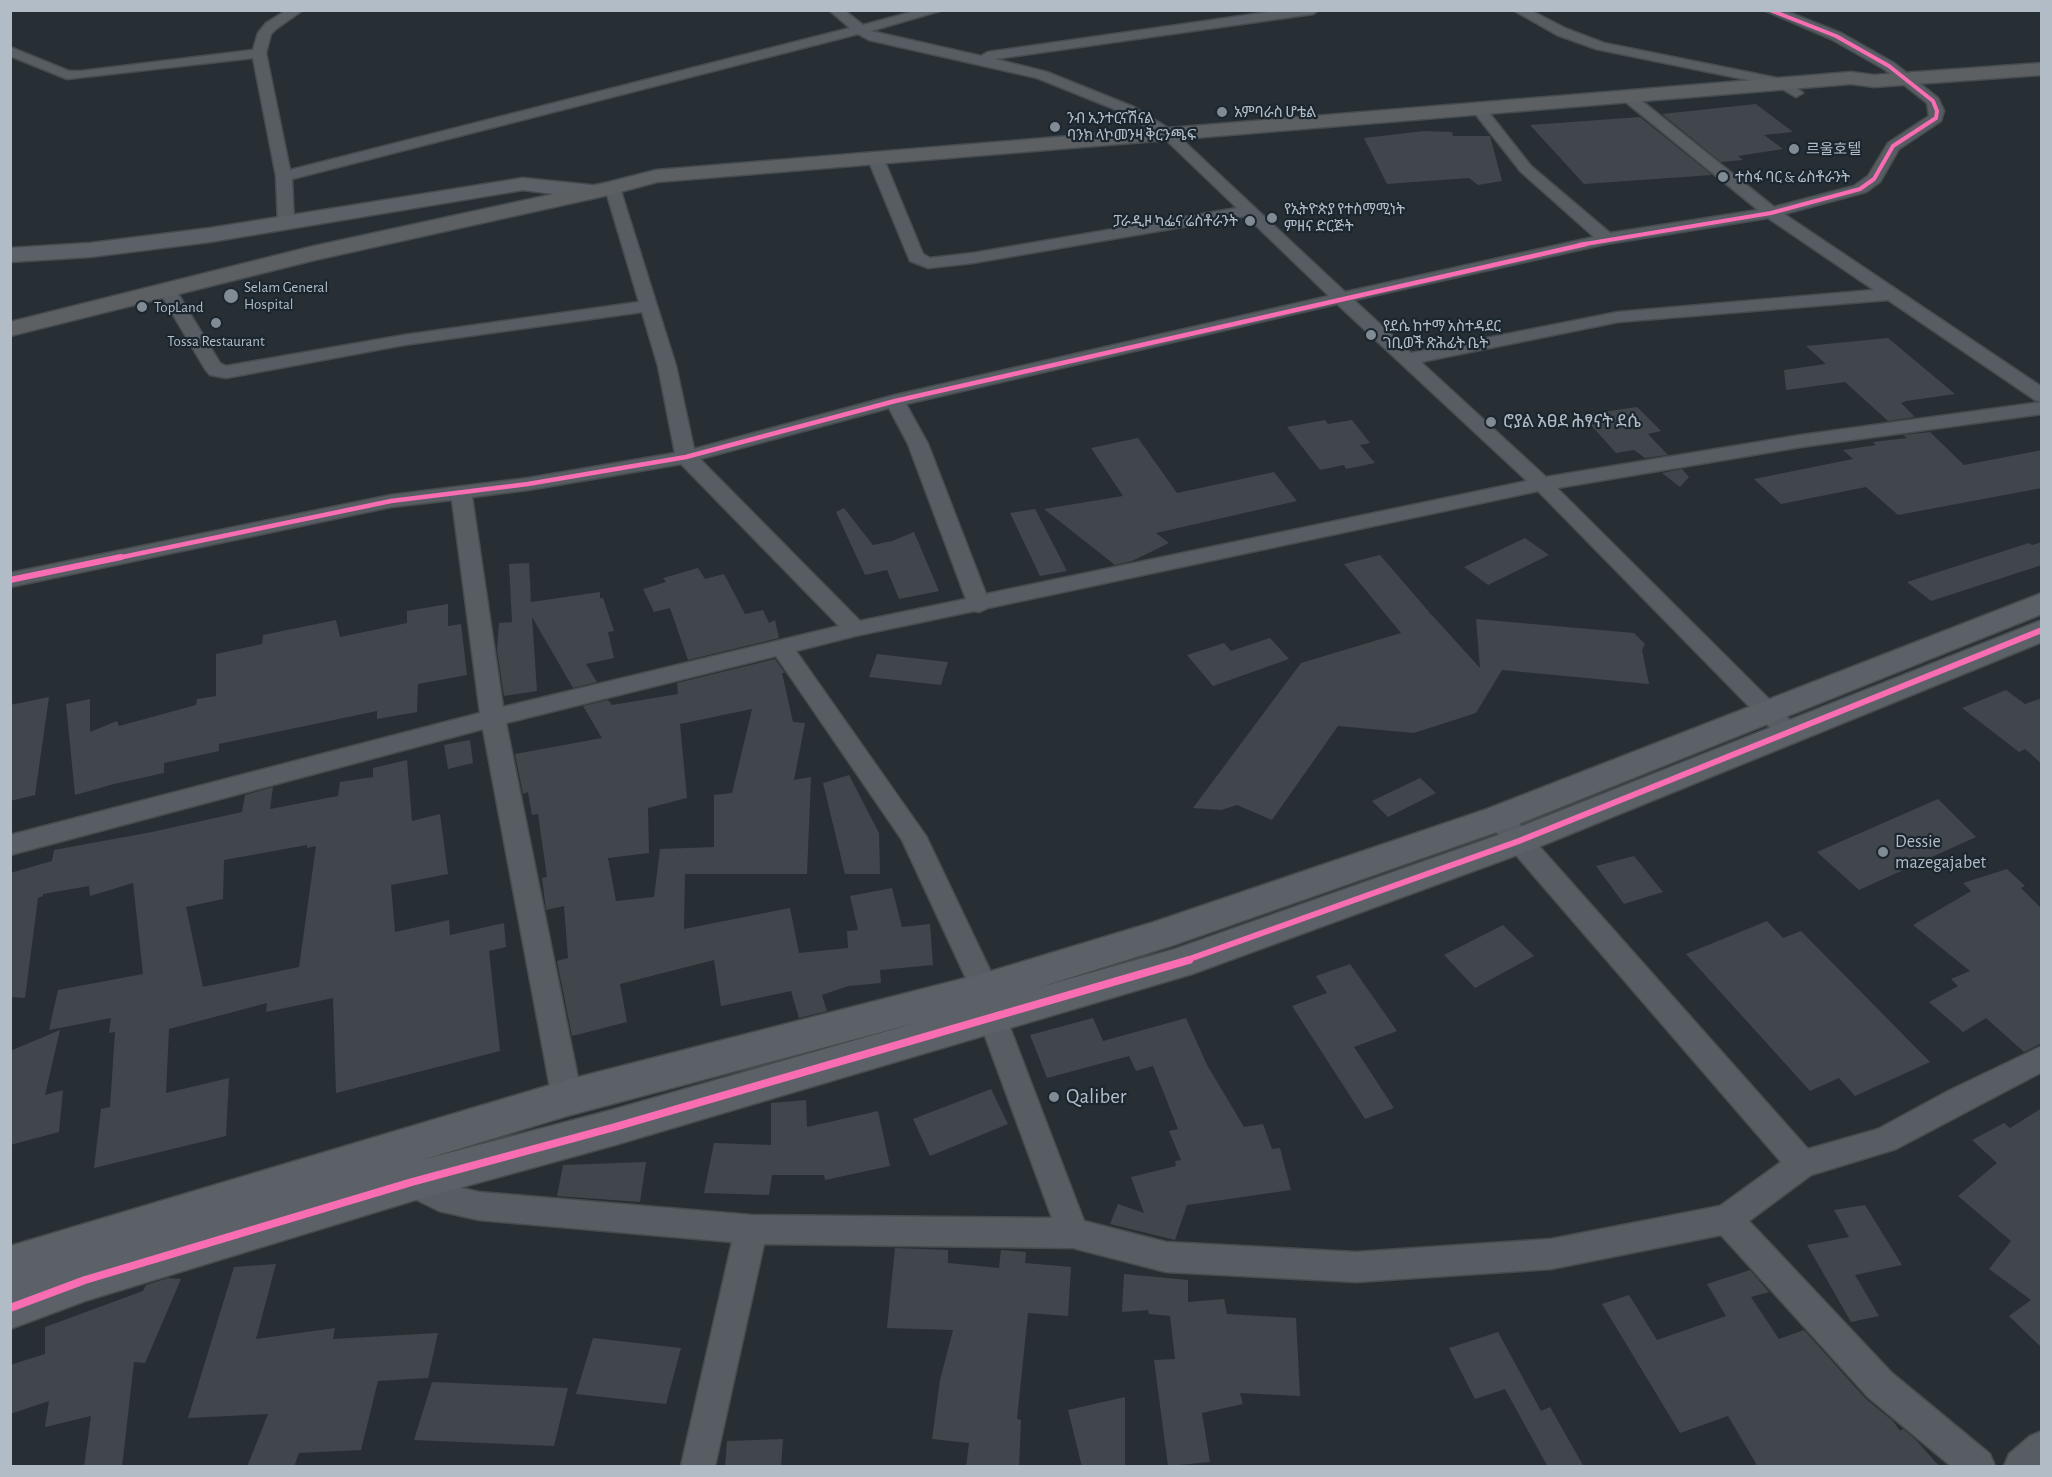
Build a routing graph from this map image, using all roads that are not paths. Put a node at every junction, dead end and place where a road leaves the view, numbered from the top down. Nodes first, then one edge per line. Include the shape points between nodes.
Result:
1 (297, 10) edge
2 (835, 10) edge
3 (937, 10) edge
4 (1313, 10) edge
5 (1519, 10) edge
6 (1770, 10) edge
7 (861, 31) junction
8 (10, 51) edge
9 (259, 53) junction
10 (974, 58) junction
11 (2042, 71) edge
12 (1904, 78) junction
13 (1789, 88) junction
14 (1634, 102) junction
15 (1483, 114) junction
16 (1174, 139) junction
17 (878, 163) junction
18 (284, 176) junction
19 (602, 190) junction
20 (1249, 212) junction
21 (1771, 213) junction
22 (286, 223) junction
23 (1606, 238) junction
24 (10, 255) edge
25 (168, 291) junction
26 (1894, 294) junction
27 (1341, 298) junction
28 (650, 306) junction
29 (10, 329) edge
30 (1409, 359) junction
31 (2042, 396) edge
32 (895, 401) junction
33 (2042, 408) edge
34 (686, 457) junction
35 (1542, 484) junction
36 (461, 493) junction
37 (10, 580) edge
38 (2042, 603) edge
39 (979, 605) junction
40 (855, 629) junction
41 (2042, 630) edge
42 (781, 646) junction
43 (493, 718) junction
44 (1778, 722) junction
45 (1509, 829) junction
46 (10, 845) edge
47 (988, 1003) junction
48 (2042, 1058) edge
49 (780, 1061) junction
50 (567, 1098) junction
51 (1802, 1164) junction
52 (409, 1165) junction
53 (1727, 1220) junction
54 (751, 1229) junction
55 (1073, 1233) junction
56 (88, 1261) junction
57 (10, 1267) edge
58 (10, 1308) edge
59 (2042, 1448) edge
60 (698, 1467) edge
61 (1978, 1467) edge
62 (2021, 1467) edge

1 - 9 street via 264,33
2 - 7 street
3 - 7 street
4 - 10 street
5 - 13 street via 1601,46
6 - 12 street via 1836,36
7 - 10 street via 881,40
7 - 18 street
8 - 9 street via 67,75
9 - 18 street
10 - 16 street via 1042,75 1096,95 1129,110
11 - 12 highway
12 - 13 highway via 1874,81 1864,87
12 - 21 street via 1933,101 1936,118 1893,146 1875,178 1860,189
13 - 14 highway
14 - 15 highway
14 - 21 street
15 - 16 highway
15 - 23 street via 1526,169
16 - 17 highway
16 - 20 street
17 - 19 highway via 660,189
17 - 20 street via 916,257 928,262
18 - 22 street
19 - 22 street via 523,184
19 - 25 highway via 314,253
19 - 28 street
20 - 27 street
21 - 23 street
21 - 26 street
22 - 24 street via 90,250
23 - 27 street
25 - 28 street via 212,365 217,371 226,372 404,340
25 - 29 highway
26 - 30 street via 1618,317
26 - 31 street
27 - 30 street
27 - 32 street
28 - 34 street
30 - 35 street
32 - 34 street
32 - 39 street via 918,444
33 - 35 street via 1801,441
34 - 36 street
34 - 40 street
35 - 39 street
35 - 44 street
36 - 37 street via 391,501
36 - 43 street
38 - 44 street
39 - 40 street
40 - 42 street
41 - 44 street
42 - 43 street
42 - 47 street via 913,836
43 - 46 street
43 - 50 street
44 - 45 street
45 - 47 street via 1179,963
45 - 51 street
47 - 49 street
47 - 55 street
48 - 51 street via 1885,1140
49 - 50 street
49 - 52 street
50 - 52 street
51 - 53 street
52 - 54 street via 439,1197 479,1206
52 - 56 street
53 - 55 street via 1551,1254 1356,1267 1166,1257
53 - 61 street via 1880,1385
54 - 55 street
54 - 60 street
56 - 57 street
56 - 58 street
59 - 62 street

